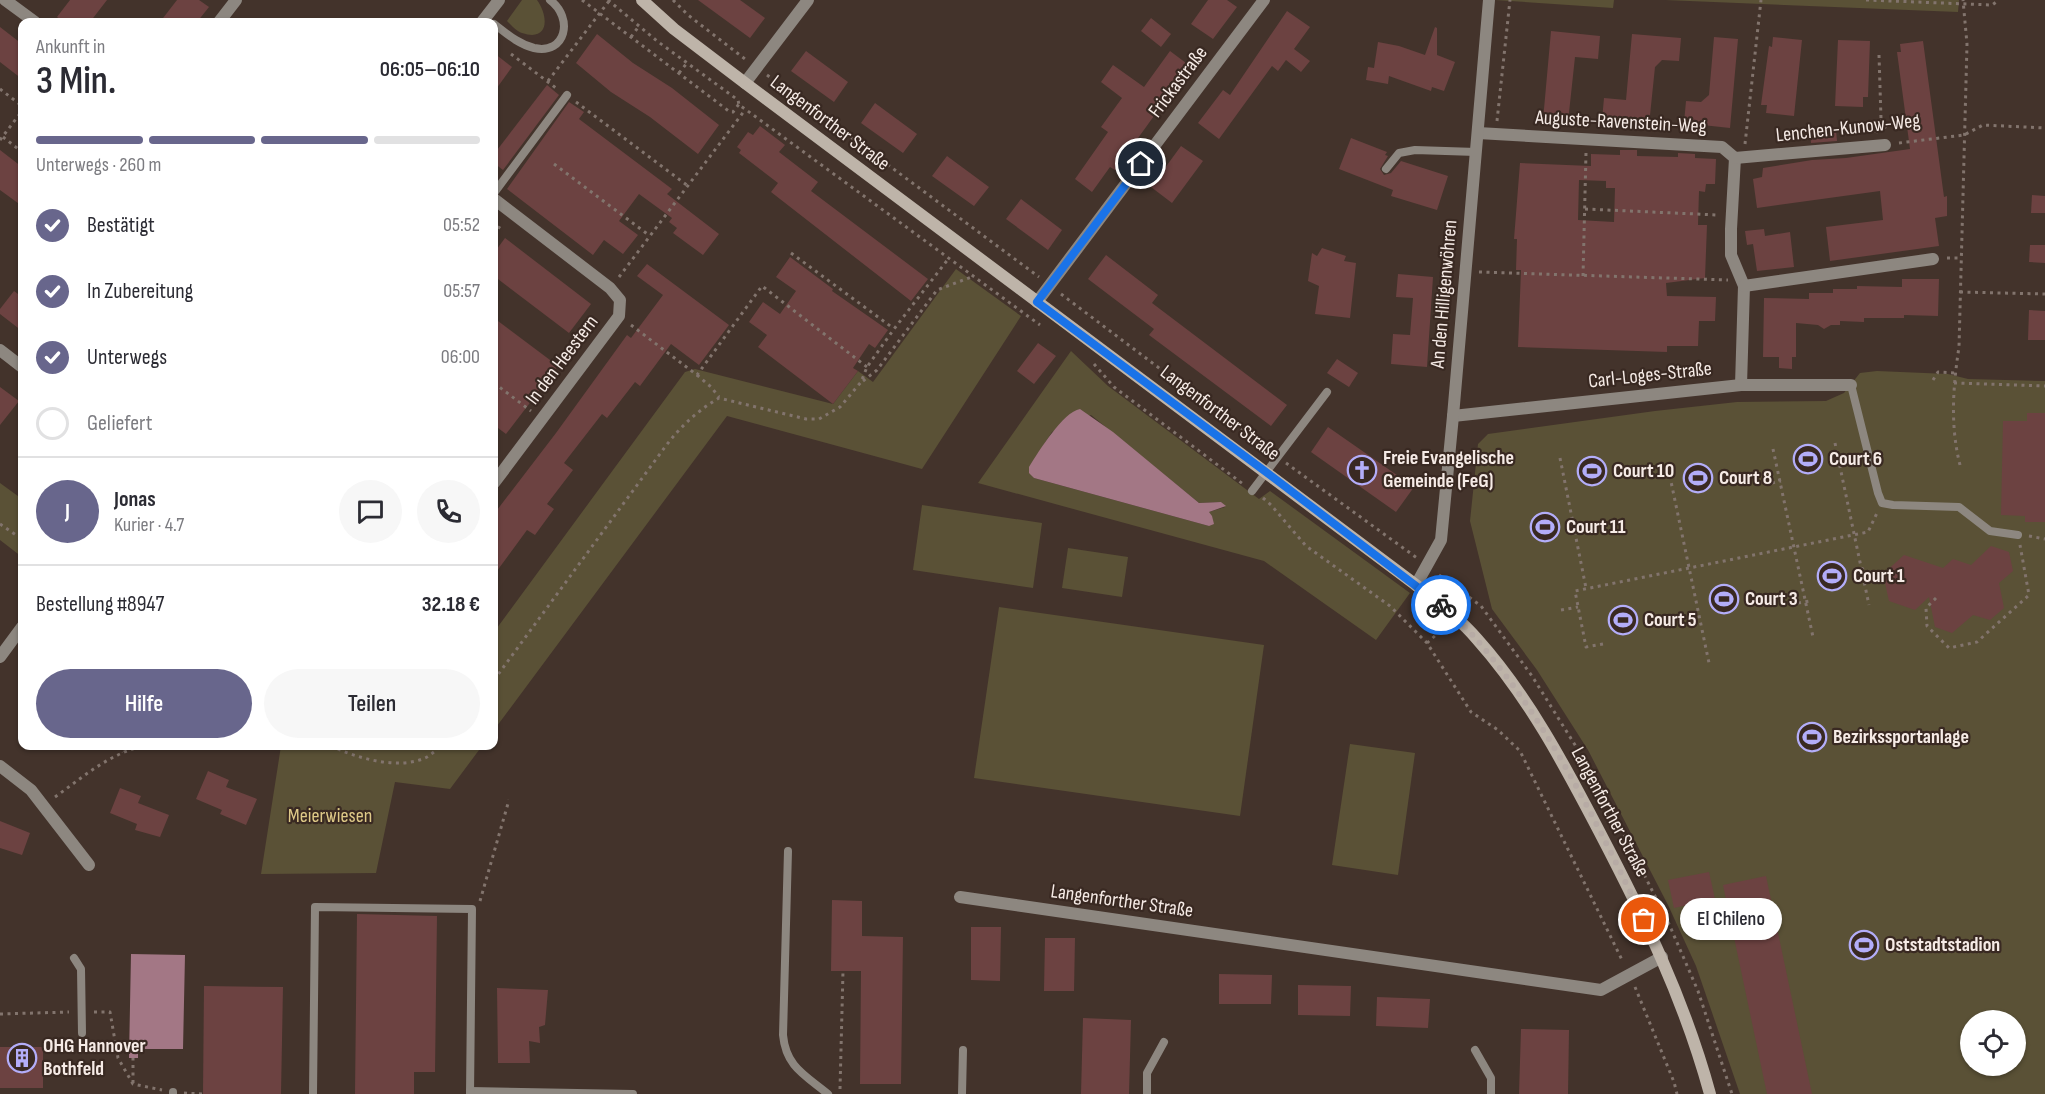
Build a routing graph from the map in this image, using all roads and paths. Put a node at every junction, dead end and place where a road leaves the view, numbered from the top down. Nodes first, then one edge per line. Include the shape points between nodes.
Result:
1 (5, 0) edge
2 (236, 0) edge
3 (499, 0) edge
4 (550, 0) edge
5 (582, 0) edge
6 (608, 0) edge
7 (642, 0) edge
8 (673, 0) edge
9 (808, 0) edge
10 (1264, 0) edge
11 (1489, 0) edge
12 (1761, 0) edge
13 (1866, 0) edge
14 (1999, 0) edge
15 (1963, 2) edge
16 (599, 13) junction
17 (30, 18) edge
18 (222, 18) edge
19 (490, 18) edge
20 (639, 26) junction
21 (498, 28) edge
22 (631, 37) junction
23 (502, 47) dead end
24 (1879, 56) dead end
25 (687, 63) junction
26 (757, 67) junction
27 (679, 74) junction
28 (548, 81) junction
29 (745, 83) junction
30 (0, 89) edge
31 (567, 95) junction
32 (18, 103) edge
33 (739, 105) junction
34 (745, 110) junction
35 (18, 116) edge
36 (1881, 118) dead end
37 (2045, 128) edge
38 (1478, 133) junction
39 (1964, 135) junction
40 (1, 139) edge
41 (1586, 139) junction
42 (1885, 145) joint
43 (18, 150) edge
44 (1476, 152) junction
45 (1739, 158) junction
46 (554, 164) dead end
47 (1386, 169) dead end
48 (688, 186) junction
49 (498, 188) edge
50 (498, 202) edge
51 (1585, 209) junction
52 (1731, 215) junction
53 (650, 236) junction
54 (791, 253) dead end
55 (949, 258) junction
56 (1933, 259) dead end
57 (1465, 271) junction
58 (974, 276) junction
59 (1583, 276) junction
60 (1743, 283) junction
61 (1050, 285) junction
62 (610, 288) junction
63 (1960, 292) junction
64 (2045, 294) edge
65 (1037, 302) junction
66 (619, 316) junction
67 (1043, 327) dead end
68 (894, 329) junction
69 (0, 350) edge
70 (1093, 363) dead end
71 (18, 364) edge
72 (867, 367) junction
73 (1955, 373) junction
74 (697, 375) junction
75 (1933, 380) dead end
76 (861, 382) junction
77 (1953, 383) junction
78 (1741, 385) junction
79 (1851, 385) joint
80 (498, 386) edge
81 (2045, 386) edge
82 (1327, 392) dead end
83 (719, 398) junction
84 (1454, 416) junction
85 (542, 419) junction
86 (1835, 443) dead end
87 (1773, 449) dead end
88 (1277, 457) junction
89 (1560, 458) dead end
90 (1960, 465) dead end
91 (1266, 472) junction
92 (1666, 474) dead end
93 (498, 478) edge
94 (1773, 483) dead end
95 (1783, 484) junction
96 (1252, 490) junction
97 (1569, 502) junction
98 (1564, 503) dead end
99 (1882, 503) junction
100 (0, 524) edge
101 (1854, 535) junction
102 (2018, 535) joint
103 (18, 536) edge
104 (1795, 546) junction
105 (1427, 565) junction
106 (1690, 567) junction
107 (1861, 568) junction
108 (1878, 576) dead end
109 (1416, 585) junction
110 (1586, 588) junction
111 (1936, 598) dead end
112 (1473, 601) junction
113 (1808, 601) junction
114 (1798, 603) dead end
115 (1869, 605) dead end
116 (1468, 606) dead end
117 (1578, 607) junction
118 (1561, 610) dead end
119 (1452, 621) dead end
120 (18, 632) edge
121 (1813, 637) dead end
122 (1427, 643) junction
123 (1603, 644) dead end
124 (0, 657) edge
125 (1709, 663) dead end
126 (498, 675) edge
127 (130, 750) edge
128 (339, 750) edge
129 (436, 750) edge
130 (123, 752) joint
131 (0, 766) edge
132 (509, 800) dead end
133 (44, 805) junction
134 (788, 851) dead end
135 (89, 865) dead end
136 (960, 897) dead end
137 (472, 909) junction
138 (1662, 957) junction
139 (74, 958) dead end
140 (843, 971) dead end
141 (1630, 974) junction
142 (82, 1033) dead end
143 (1164, 1042) dead end
144 (963, 1050) dead end
145 (1475, 1050) dead end
146 (133, 1058) dead end
147 (173, 1093) edge
148 (470, 1093) edge
149 (550, 1093) edge
150 (197, 1094) edge
151 (203, 1094) edge
152 (313, 1094) edge
153 (633, 1094) edge
154 (828, 1094) edge
155 (840, 1094) edge
156 (962, 1094) edge
157 (1147, 1094) edge
158 (1491, 1094) edge
159 (1677, 1094) edge
160 (1710, 1094) edge
161 (1732, 1094) edge

1 - 17 street
2 - 18 street
3 - 19 street
4 - 21 lane via 559,6 565,27 561,39 551,47 526,45
5 - 16 path
6 - 16 path
6 - 20 path
7 - 29 main road, Langenforther Straße
8 - 26 path
9 - 26 street
10 - 61 street, Frickastraße
11 - 38 street, An den Hilligenwöhren
12 - 45 path
13 - 15 path
14 - 15 path via 1992,5
15 - 39 path via 1967,44
16 - 22 path
16 - 28 path
20 - 22 path
20 - 25 path
22 - 27 path
23 - 28 path
24 - 36 path
25 - 27 path
25 - 33 path via 738,100
26 - 29 street
26 - 61 path
27 - 33 path via 729,112
28 - 31 path
29 - 65 main road, Langenforther Straße
30 - 32 path
31 - 48 path
31 - 49 lane
33 - 34 path
34 - 48 path
34 - 55 path
35 - 40 path
37 - 39 path, Lenchen-Kunow-Weg via 1983,125
38 - 41 street, Auguste-Ravenstein-Weg
38 - 44 street, An den Hilligenwöhren
39 - 42 path, Lenchen-Kunow-Weg
39 - 63 path
40 - 43 path
41 - 45 street, Auguste-Ravenstein-Weg via 1722,147
41 - 51 path
42 - 45 street, Lenchen-Kunow-Weg
44 - 47 lane via 1414,150 1399,153
44 - 57 street, An den Hilligenwöhren
45 - 52 street
46 - 53 path
48 - 53 path
50 - 62 street
51 - 52 path
51 - 59 path
52 - 60 street via 1731,255
53 - 62 path
54 - 68 path
55 - 58 path
55 - 68 path
56 - 60 street
57 - 59 path
57 - 84 street, An den Hilligenwöhren
58 - 67 path
58 - 76 path via 937,290 877,370
59 - 60 path
60 - 78 street
61 - 65 street, Frickastraße
61 - 88 path
62 - 66 street, In den Heestern via 620,300
63 - 64 path
63 - 73 path
65 - 91 main road, Langenforther Straße
66 - 74 path
66 - 85 street, In den Heestern
68 - 72 path
69 - 71 street
70 - 96 path via 1114,387
72 - 74 path via 762,286
72 - 76 path
73 - 75 path via 1938,372
73 - 77 path
74 - 83 path
76 - 83 path via 840,407 819,419
77 - 81 path
77 - 90 path via 1954,443
78 - 79 street, Carl-Loges-Straße
78 - 84 street, Carl-Loges-Straße
79 - 99 lane
80 - 85 path
82 - 88 lane
83 - 126 path via 678,429
84 - 105 street, An den Hilligenwöhren via 1441,540
85 - 93 street, In den Heestern
86 - 101 path
87 - 95 path
88 - 91 lane
88 - 105 path
89 - 97 path
91 - 96 lane
91 - 109 main road, Langenforther Straße
92 - 106 path via 1670,472
94 - 95 path
95 - 104 path
96 - 122 path via 1271,505 1306,546 1390,606
97 - 98 path
97 - 110 path
99 - 101 path via 1868,532
99 - 102 lane via 1959,507 1990,531
100 - 103 path
101 - 104 path
101 - 107 path
102 - 111 path via 2029,595 1977,642 1949,648 1927,626 1926,608
104 - 106 path
104 - 113 path
105 - 109 street, An den Hilligenwöhren
105 - 112 path
106 - 110 path
106 - 125 path
107 - 108 path
107 - 115 path
109 - 138 main road, Langenforther Straße via 1478,639 1531,710 1562,761
110 - 117 path via 1575,591
112 - 116 path
112 - 161 path via 1481,606 1532,676 1595,777 1676,940 1698,991
113 - 114 path
113 - 121 path
117 - 118 path
117 - 123 path via 1586,647
119 - 122 path
120 - 124 street
122 - 141 path via 1472,712 1520,751
127 - 130 path
128 - 129 path via 405,763
130 - 133 path
131 - 133 street
132 - 137 path via 480,902
133 - 135 street
134 - 154 lane via 784,1051 793,1065
136 - 141 street, Langenforther Straße via 1600,990
137 - 148 lane
137 - 152 lane via 315,907
138 - 141 street, Langenforther Straße
138 - 160 main road, Langenforther Straße via 1684,1010
139 - 142 lane via 81,969
140 - 155 path
141 - 159 path
143 - 157 lane via 1147,1073
144 - 156 lane
145 - 158 lane via 1491,1078
146 - 147 path via 133,1084
148 - 149 lane
149 - 153 lane
150 - 151 path

